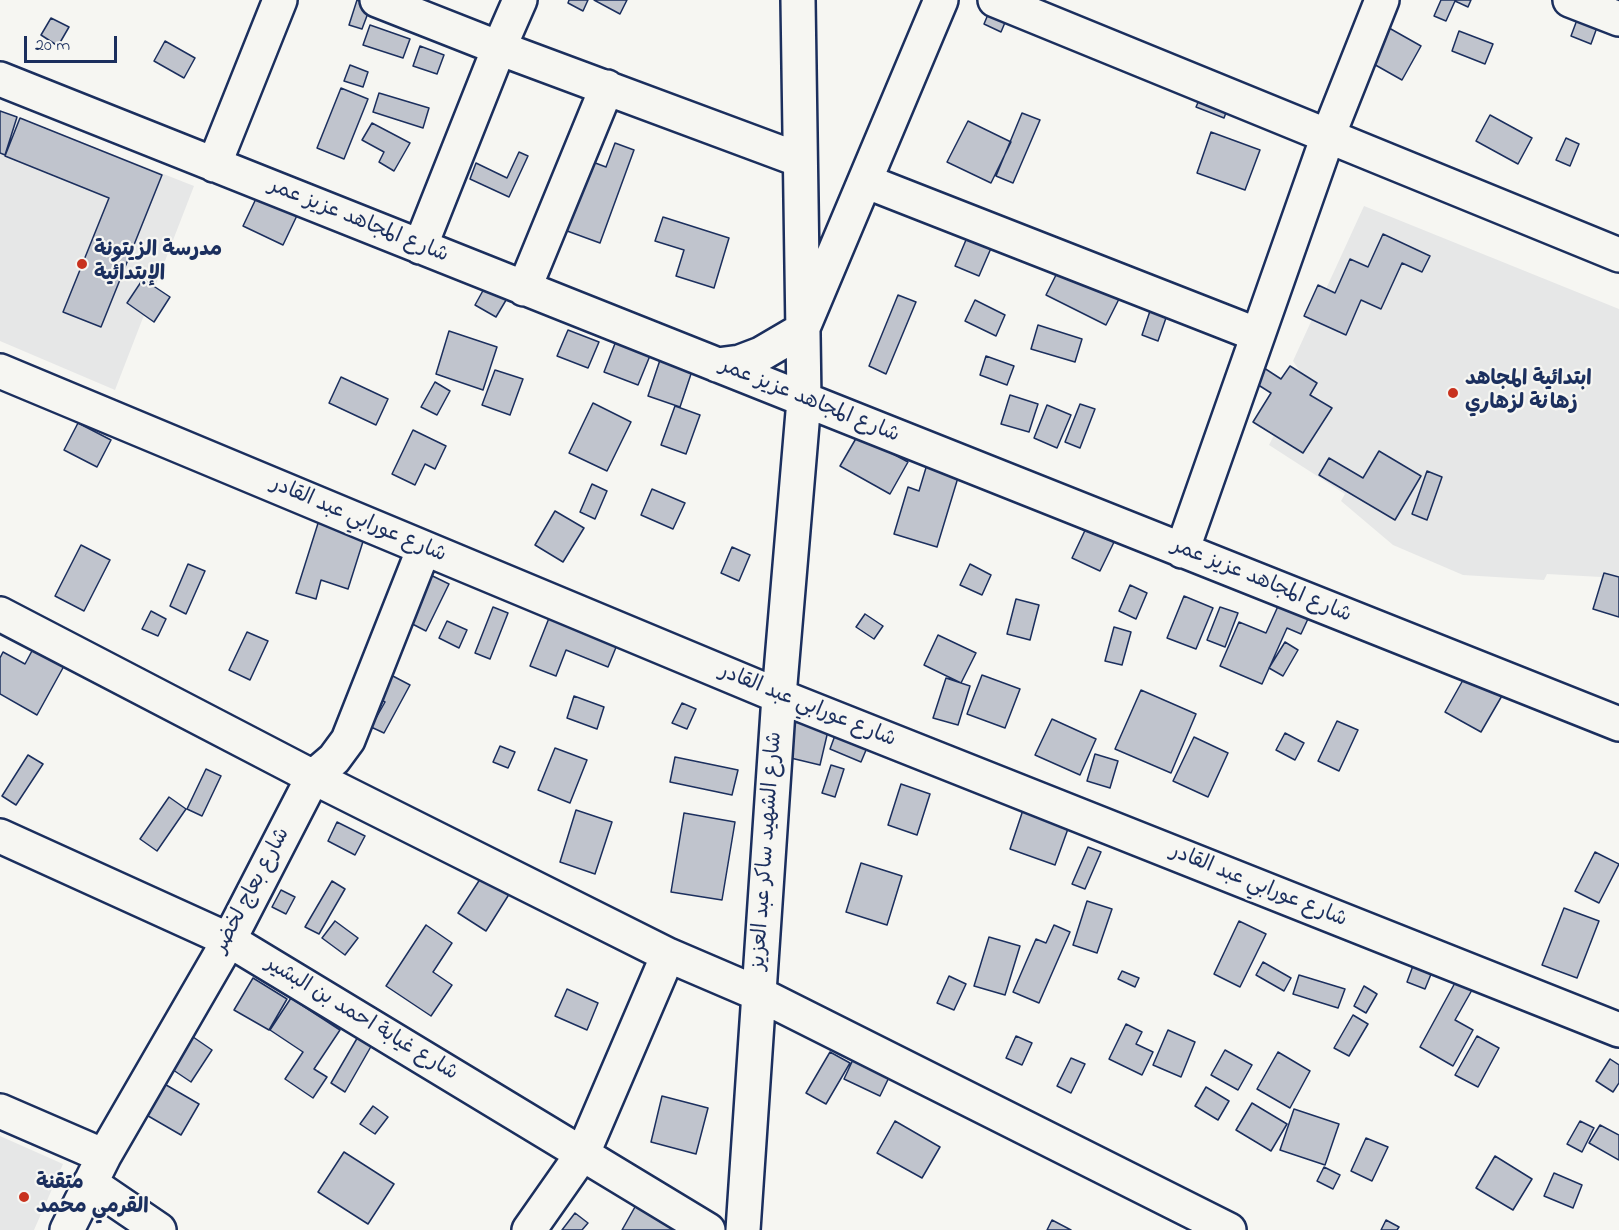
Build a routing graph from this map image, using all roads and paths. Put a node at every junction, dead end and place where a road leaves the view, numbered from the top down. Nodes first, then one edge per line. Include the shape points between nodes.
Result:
1 (280, 0) edge
2 (379, 0) edge
3 (520, 0) edge
4 (798, 0) edge
5 (941, 0) edge
6 (995, 0) edge
7 (1382, 0) edge
8 (1570, 0) edge
9 (1619, 20) edge
10 (499, 48) junction
11 (0, 79) edge
12 (607, 87) junction
13 (1328, 136) junction
14 (800, 160) junction
15 (214, 165) junction
16 (865, 181) junction
17 (420, 247) junction
18 (1619, 255) edge
19 (524, 289) junction
20 (802, 330) junction
21 (1258, 335) junction
22 (717, 365) junction
23 (0, 371) edge
24 (804, 400) junction
25 (424, 548) junction
26 (1182, 551) junction
27 (0, 614) edge
28 (778, 696) junction
29 (1619, 724) edge
30 (313, 777) junction
31 (0, 836) edge
32 (229, 940) junction
33 (668, 955) junction
34 (759, 994) junction
35 (1619, 1030) edge
36 (0, 1111) edge
37 (583, 1153) junction
38 (97, 1170) junction
39 (67, 1230) edge
40 (159, 1230) edge
41 (529, 1230) edge
42 (708, 1230) edge
43 (743, 1230) edge
44 (1229, 1230) edge

1 - 15 street
2 - 10 street
3 - 10 street
4 - 14 street, شارع الشهيد ساكر عبد العزيز
5 - 16 street
6 - 13 street
7 - 13 street
8 - 9 street
10 - 12 street
10 - 17 street
11 - 15 street, شارع المجاهد عزيز عمر
12 - 14 street
12 - 19 street
13 - 18 street
13 - 21 street
14 - 20 street, شارع الشهيد ساكر عبد العزيز
15 - 17 street, شارع المجاهد عزيز عمر
16 - 20 street
16 - 21 street
17 - 19 street, شارع المجاهد عزيز عمر
19 - 22 street, شارع المجاهد عزيز عمر
20 - 22 street via 761,354
20 - 24 street, شارع الشهيد ساكر عبد العزيز
21 - 26 street
22 - 24 street, شارع المجاهد عزيز عمر
23 - 25 street, شارع عورابي عبد القادر
24 - 26 street, شارع المجاهد عزيز عمر
24 - 28 street, شارع الشهيد ساكر عبد العزيز
25 - 28 street, شارع عورابي عبد القادر
25 - 30 street, شارع بعاج لخضر via 348,740
26 - 29 street, شارع المجاهد عزيز عمر
27 - 30 street
28 - 34 street, شارع الشهيد ساكر عبد العزيز
28 - 35 street, شارع عورابي عبد القادر
30 - 32 street, شارع بعاج لخضر
30 - 33 street
31 - 32 street, شارع غيابة احمد بن البشير
32 - 37 street, شارع غيابة احمد بن البشير
32 - 38 street, شارع بعاج لخضر
33 - 34 street
33 - 37 street
34 - 43 street, شارع الشهيد ساكر عبد العزيز
34 - 44 street
36 - 38 street
37 - 41 street
37 - 42 street, شارع غيابة احمد بن البشير
38 - 39 street, شارع بعاج لخضر
38 - 40 street

